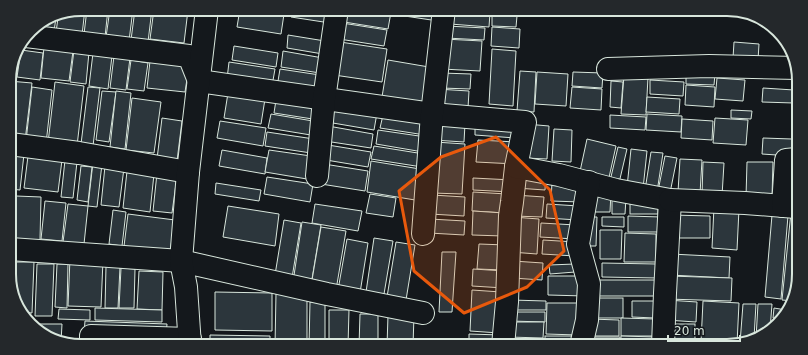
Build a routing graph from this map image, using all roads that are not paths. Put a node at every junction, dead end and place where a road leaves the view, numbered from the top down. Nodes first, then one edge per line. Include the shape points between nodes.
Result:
1 (206, 16) edge
2 (336, 16) edge
3 (443, 16) edge
4 (33, 37) edge
5 (790, 68) edge
6 (608, 69) dead end
7 (199, 81) junction
8 (324, 99) junction
9 (432, 114) junction
10 (16, 145) edge
11 (792, 159) edge
12 (516, 167) junction
13 (188, 172) junction
14 (317, 176) dead end
15 (589, 182) junction
16 (670, 200) junction
17 (790, 206) edge
18 (423, 234) dead end
19 (16, 250) edge
20 (181, 261) junction
21 (423, 313) dead end
22 (91, 339) edge
23 (140, 339) edge
24 (190, 339) edge
25 (504, 339) edge
26 (583, 339) edge
27 (663, 339) edge

1 - 7 street
2 - 8 street
3 - 9 street
4 - 7 street via 189,56
5 - 6 street via 709,66
7 - 8 street
7 - 13 street
8 - 9 street
8 - 14 street
9 - 12 street via 525,122
9 - 18 street
10 - 13 street
11 - 17 street via 786,160
12 - 15 street
12 - 25 street via 510,216
13 - 20 street
15 - 16 street
15 - 26 street via 578,244 589,284 587,320
16 - 17 street
16 - 27 street
19 - 20 street
20 - 21 street
20 - 24 street via 186,287
22 - 23 street via 91,336

